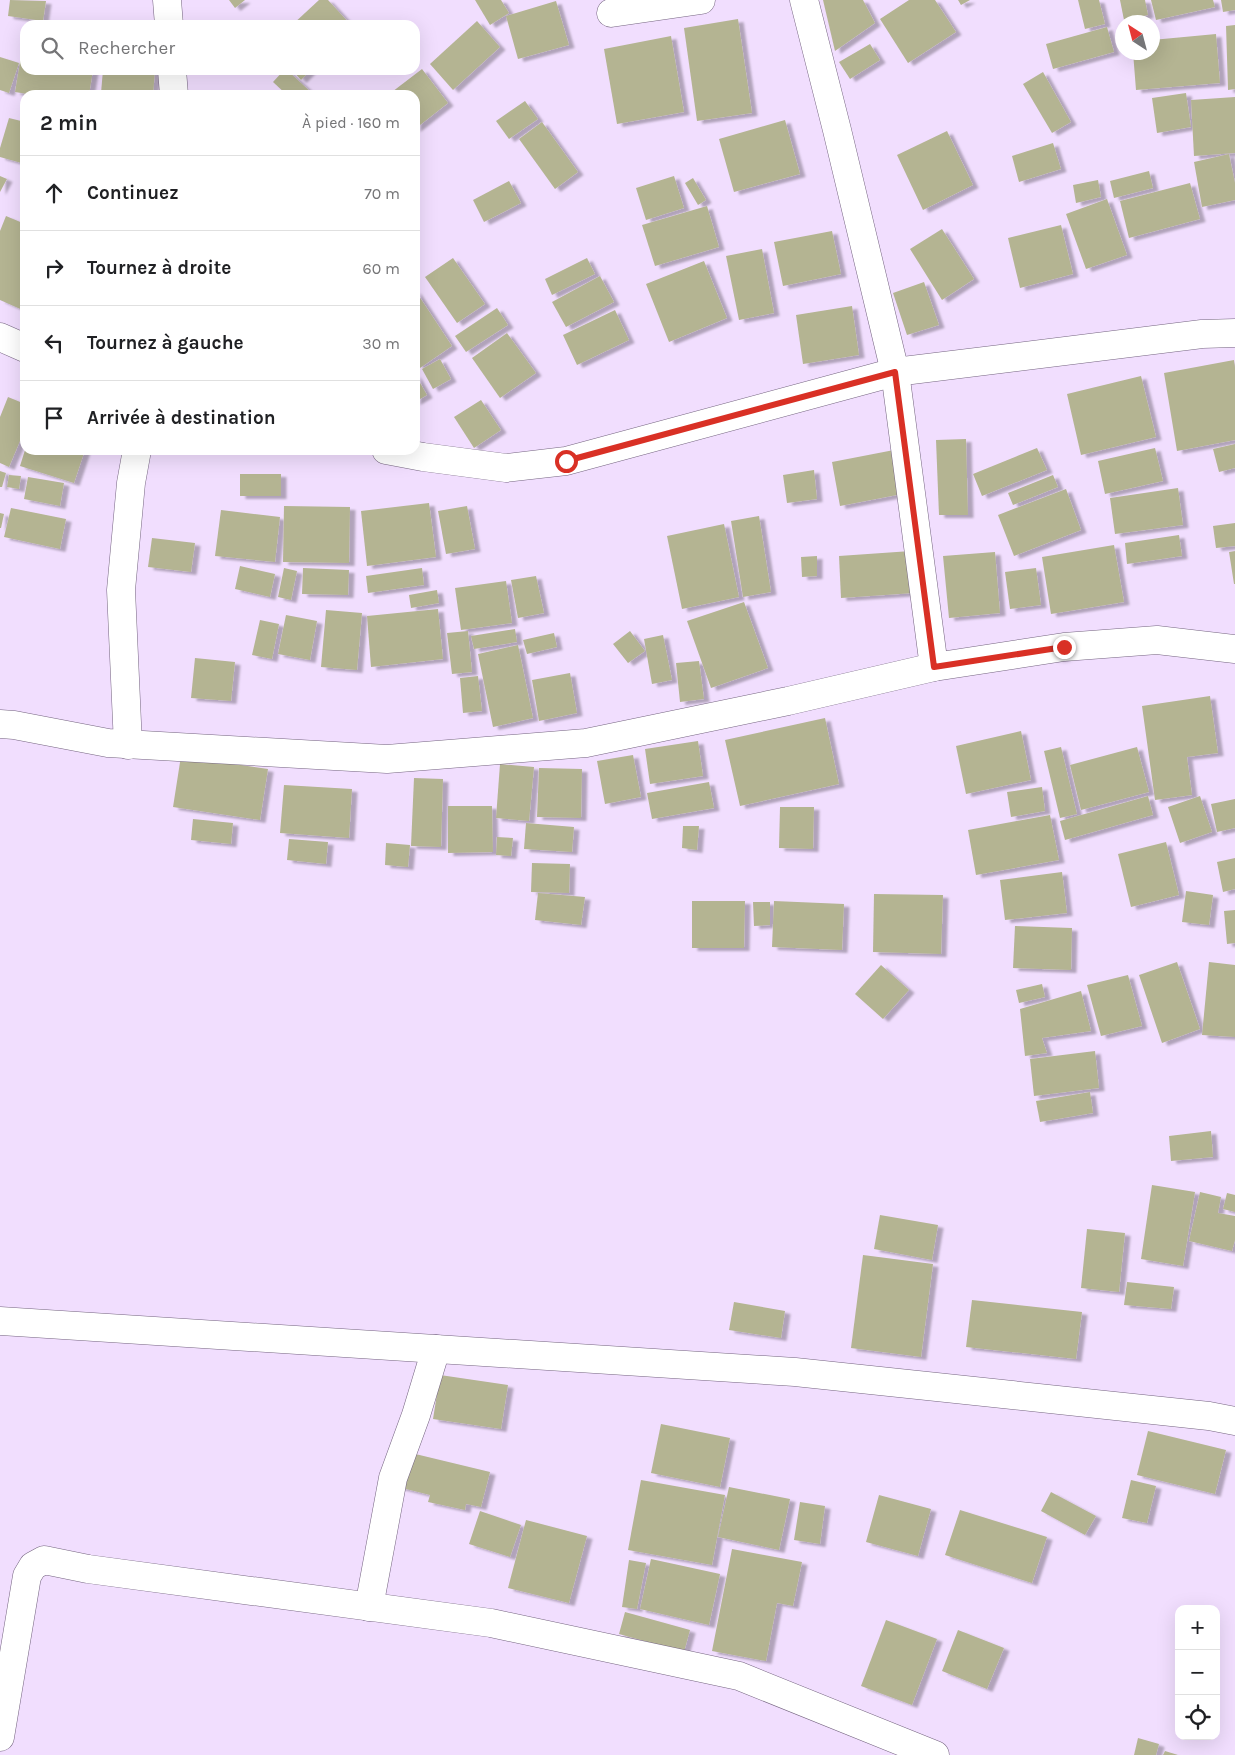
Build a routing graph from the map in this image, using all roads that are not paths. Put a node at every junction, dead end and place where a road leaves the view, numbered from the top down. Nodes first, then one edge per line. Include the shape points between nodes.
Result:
1 (167, 0) edge
2 (701, 0) edge
3 (804, 0) edge
4 (611, 13) dead end
5 (169, 20) edge
6 (172, 75) edge
7 (174, 90) edge
8 (1235, 333) edge
9 (0, 337) edge
10 (20, 346) edge
11 (895, 372) junction
12 (136, 455) edge
13 (412, 455) edge
14 (1235, 649) edge
15 (934, 667) junction
16 (0, 724) edge
17 (128, 745) junction
18 (0, 1321) edge
19 (436, 1349) junction
20 (1235, 1422) edge
21 (369, 1608) junction
22 (0, 1737) edge
23 (935, 1755) edge

1 - 5 street
2 - 4 street
3 - 11 street
6 - 7 street
8 - 11 street via 1202,334
9 - 10 street
11 - 13 street via 566,461 506,468
11 - 15 street
12 - 17 street via 121,590
14 - 15 street via 1157,640 1064,647
15 - 17 street via 586,743 387,759
16 - 17 street
18 - 19 street
19 - 20 street via 795,1372 1209,1416
19 - 21 street via 393,1478
21 - 22 street via 44,1560 33,1566 27,1576
21 - 23 street via 490,1623 739,1676

